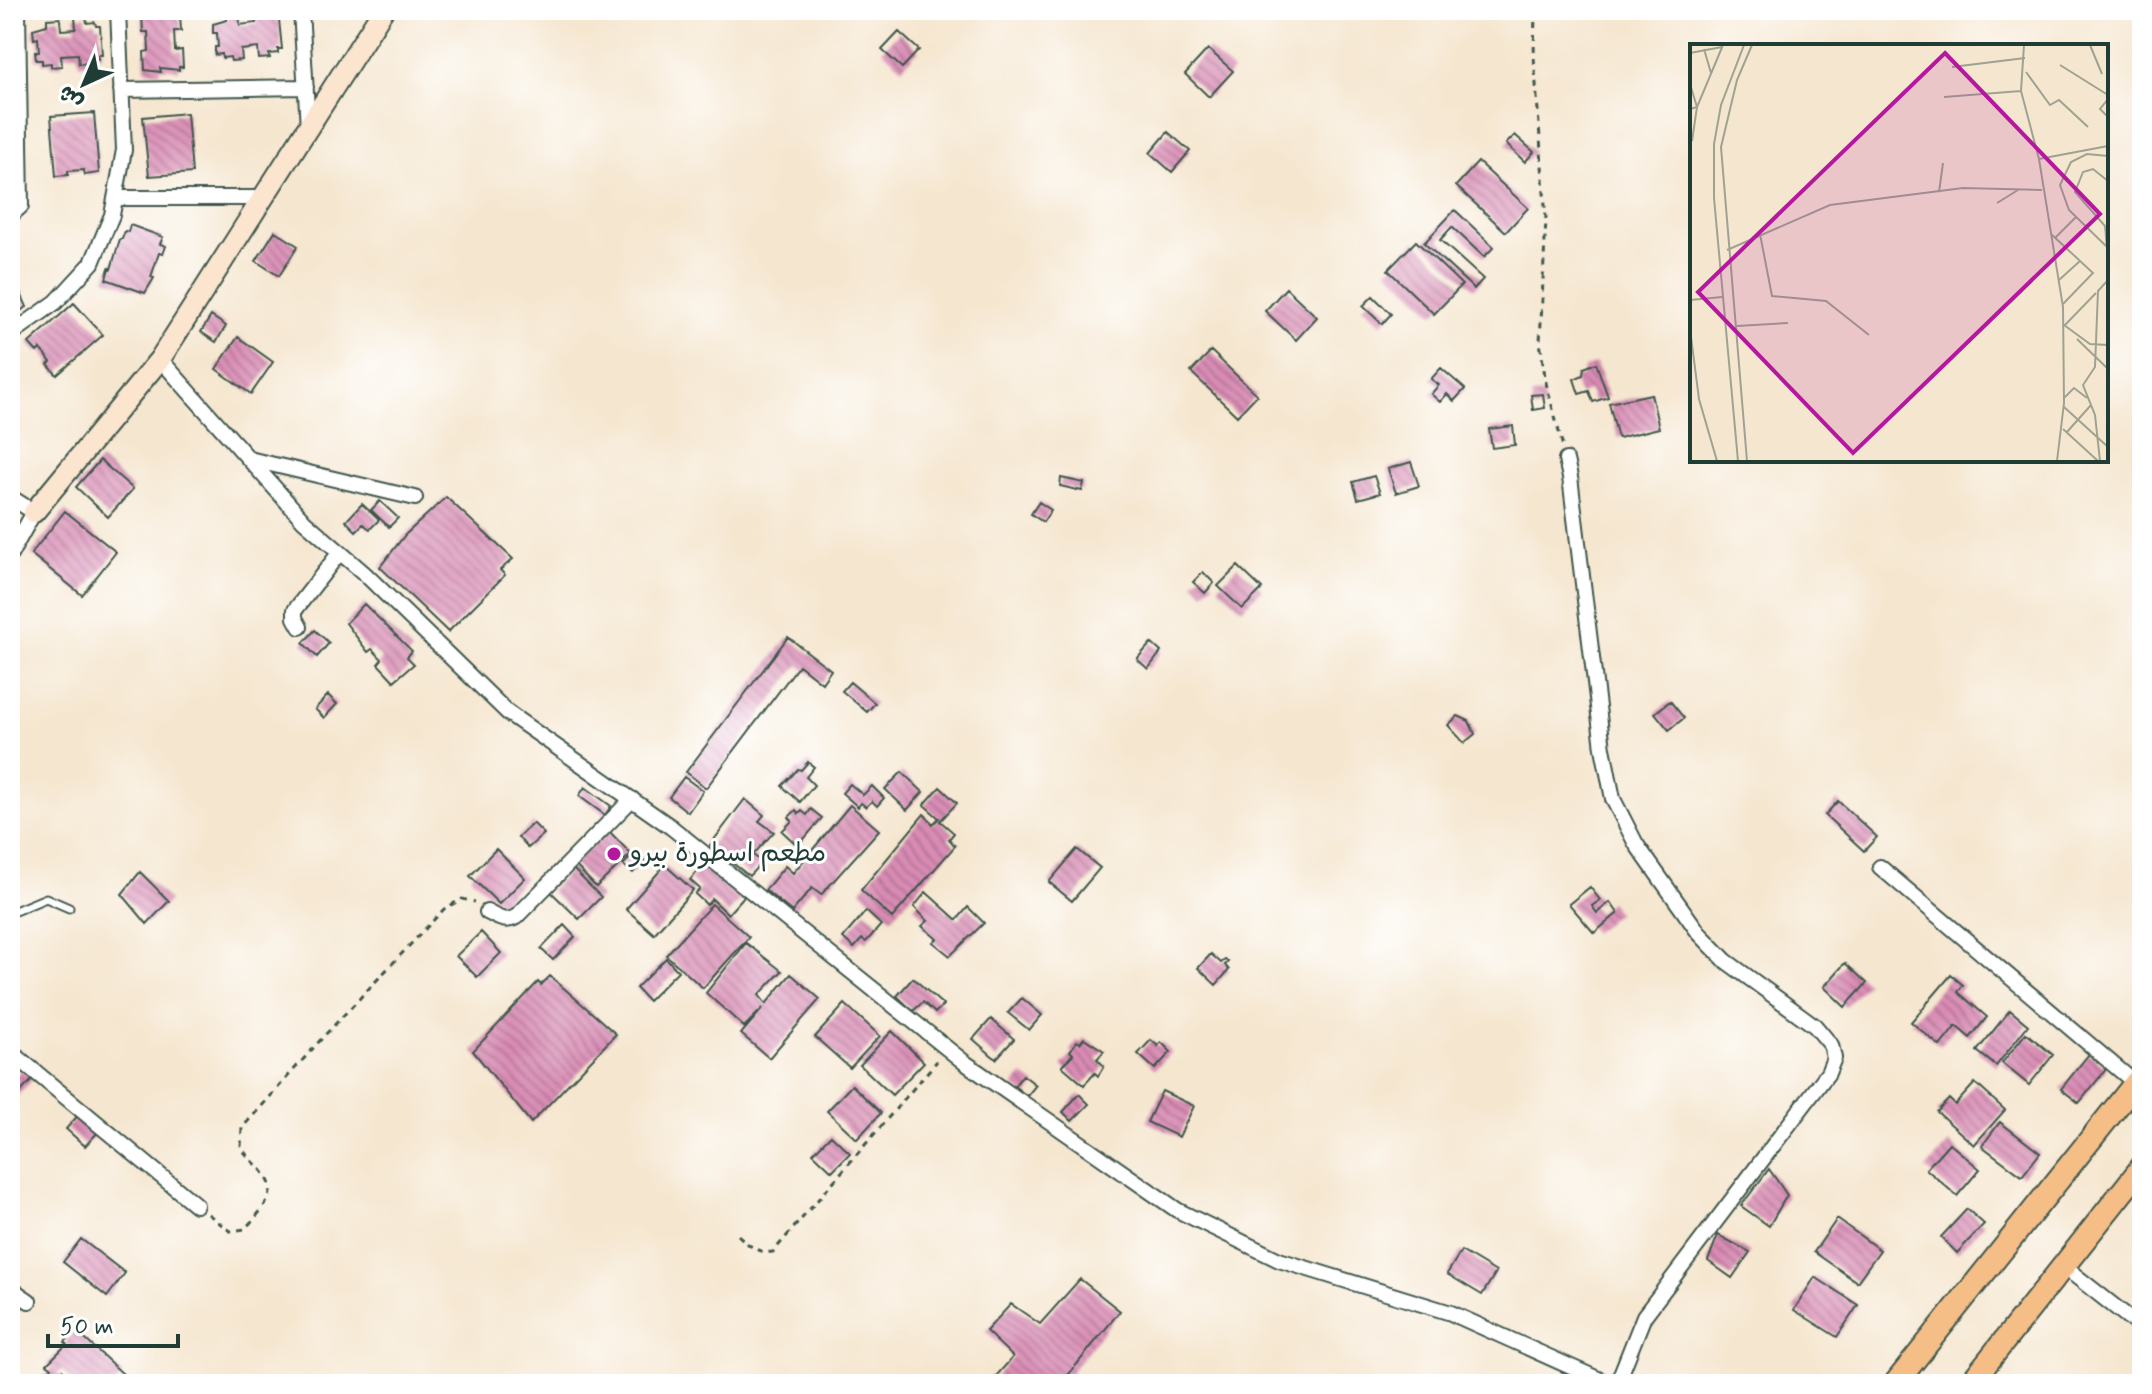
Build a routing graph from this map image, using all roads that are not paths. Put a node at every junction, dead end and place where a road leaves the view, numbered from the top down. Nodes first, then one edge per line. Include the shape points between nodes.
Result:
1 (18, 10) edge
2 (118, 10) edge
3 (301, 10) edge
4 (383, 10) edge
5 (306, 87) junction
6 (121, 90) junction
7 (308, 127) junction
8 (115, 198) junction
9 (263, 198) junction
10 (10, 216) edge
11 (10, 335) edge
12 (160, 359) junction
13 (249, 459) junction
14 (1566, 460) road end
15 (10, 497) edge
16 (415, 498) dead end
17 (34, 512) junction
18 (340, 552) junction
19 (10, 555) edge
20 (300, 627) dead end
21 (632, 799) junction
22 (1880, 867) dead end
23 (69, 908) dead end
24 (487, 912) road end
25 (10, 913) edge
26 (10, 1051) edge
27 (2139, 1079) edge
28 (2142, 1167) edge
29 (196, 1205) road end
30 (2063, 1266) junction
31 (10, 1288) edge
32 (29, 1301) dead end
33 (2142, 1328) edge
34 (1609, 1384) edge
35 (1617, 1384) edge
36 (1895, 1384) edge
37 (1970, 1384) edge

1 - 10 street via 21,206
2 - 6 street
3 - 5 street
4 - 7 street
5 - 6 street
5 - 7 street
6 - 8 street via 124,150
7 - 9 street
8 - 9 street
8 - 11 street via 92,263 56,302
9 - 12 street
12 - 13 street
12 - 17 street
13 - 16 street
13 - 18 street via 304,521
14 - 35 street via 1613,799 1636,844 1699,933 1726,961 1815,1026 1831,1045 1834,1058 1828,1073 1644,1316
15 - 17 street
17 - 19 street
18 - 20 street via 295,610
18 - 21 street via 508,713
21 - 24 street via 516,917 503,920
21 - 34 street via 947,1049 1177,1210 1279,1260 1451,1313
22 - 27 street
23 - 25 lane via 46,898
26 - 29 street
27 - 36 main road
28 - 30 main road
30 - 33 street
30 - 37 main road
31 - 32 street

